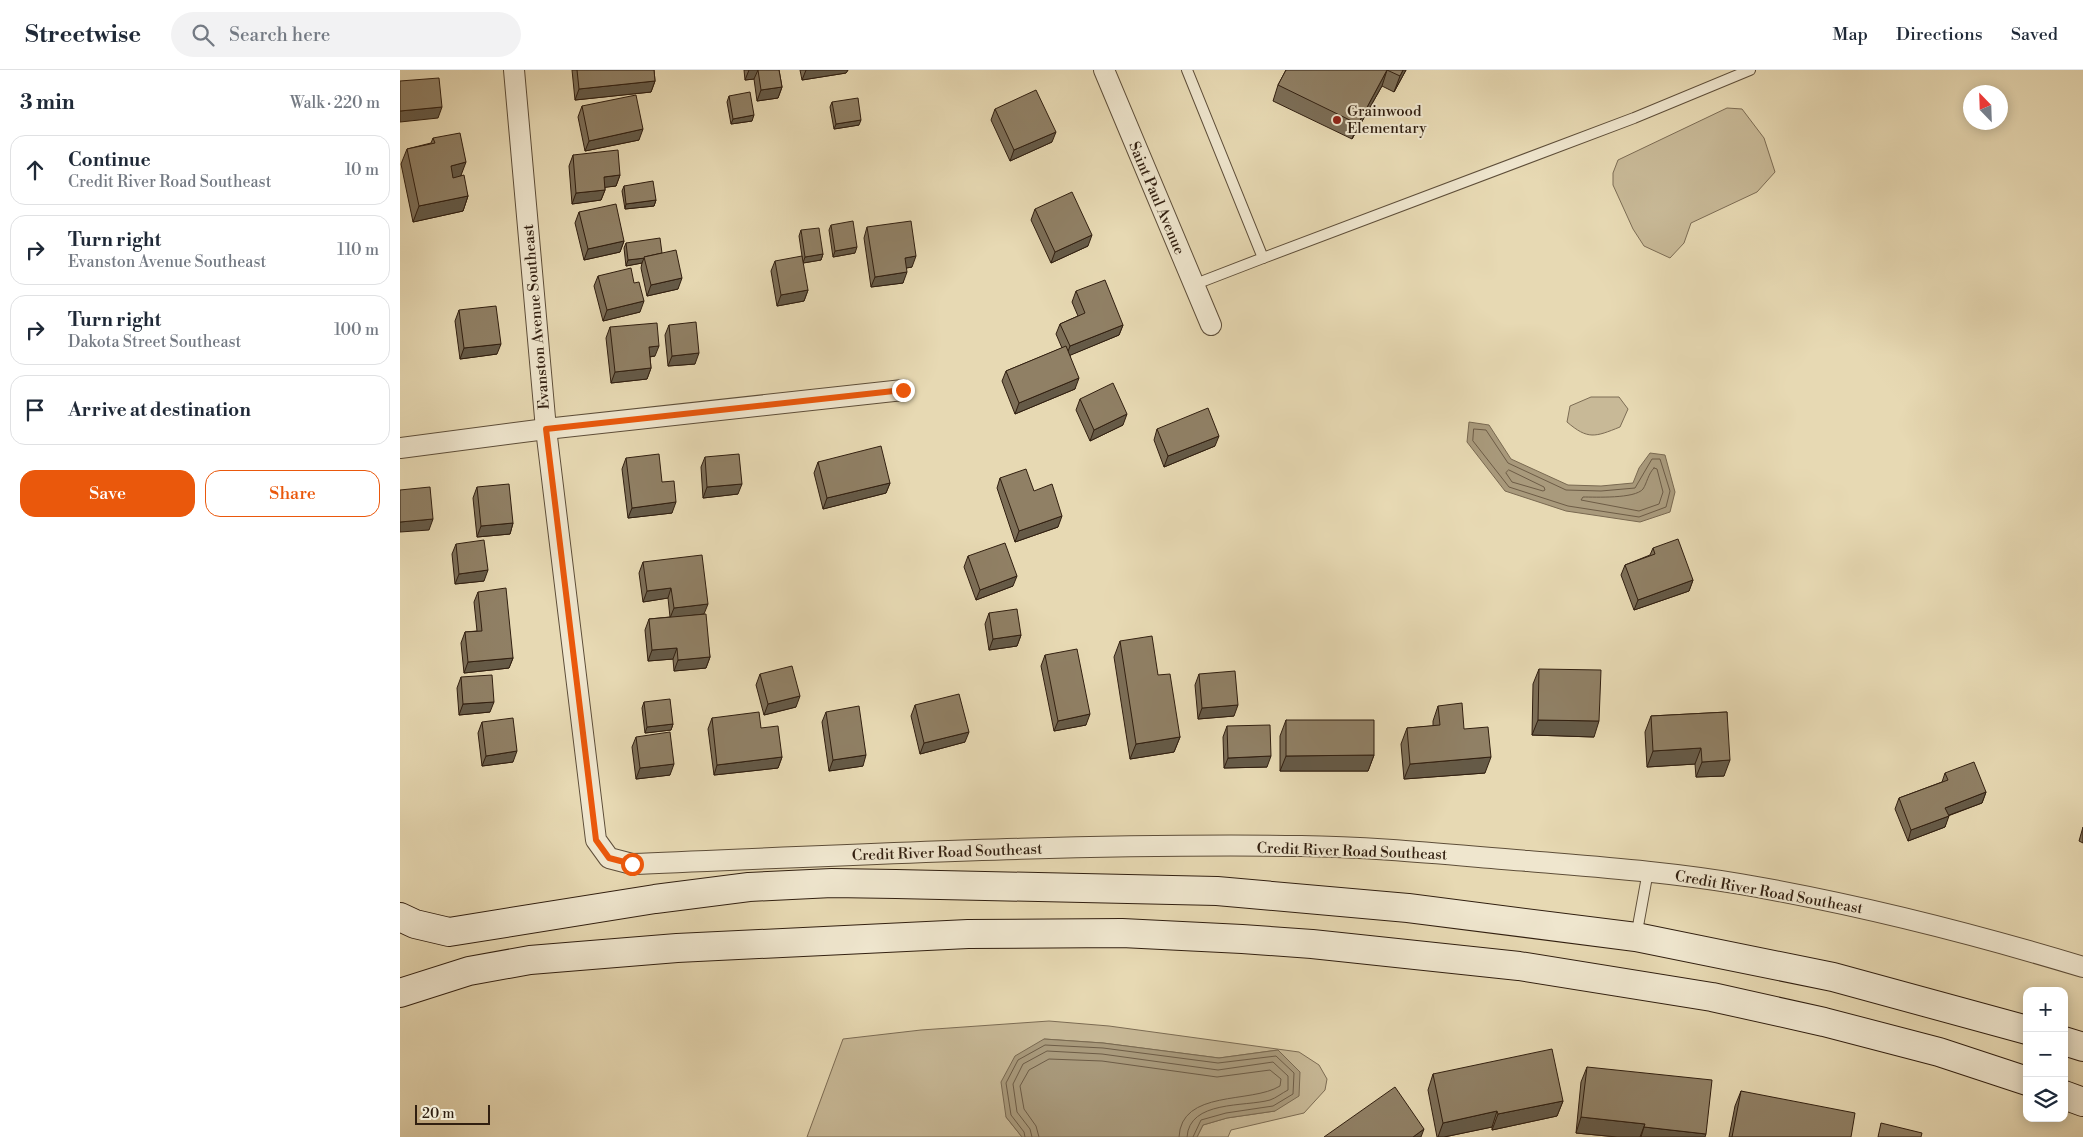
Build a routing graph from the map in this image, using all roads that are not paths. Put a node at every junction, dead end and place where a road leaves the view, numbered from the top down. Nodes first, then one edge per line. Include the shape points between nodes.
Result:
1 (514, 70) edge
2 (1104, 70) edge
3 (1187, 70) edge
4 (1750, 70) edge
5 (1263, 258) junction
6 (1193, 285) junction
7 (1211, 325) dead end
8 (903, 390) dead end
9 (546, 429) junction
10 (400, 448) edge
11 (609, 858) joint
12 (1648, 871) junction
13 (400, 917) edge
14 (1636, 937) junction
15 (2083, 967) edge
16 (400, 993) edge
17 (2023, 1029) edge
18 (2068, 1041) edge
19 (2083, 1047) edge
20 (2023, 1080) edge
21 (2068, 1096) edge
22 (2083, 1102) edge

1 - 9 street, Evanston Avenue Southeast
2 - 6 street, Saint Paul Avenue
3 - 5 lane
4 - 5 lane via 1634,118
5 - 6 lane
6 - 7 street, Saint Paul Avenue
8 - 9 street
9 - 10 street
9 - 11 street, Evanston Avenue Southeast via 596,840
11 - 12 street, Credit River Road Southeast via 632,864 991,850 1302,846
12 - 14 lane
12 - 15 street, Credit River Road Southeast via 1834,902
13 - 14 main road via 449,932 749,887 896,884 1217,891 1408,908
14 - 17 main road via 1833,977
16 - 20 main road via 469,971 530,960 677,948 968,934 1122,933 1242,939 1519,966 1712,997 1939,1052
18 - 19 main road
21 - 22 main road

